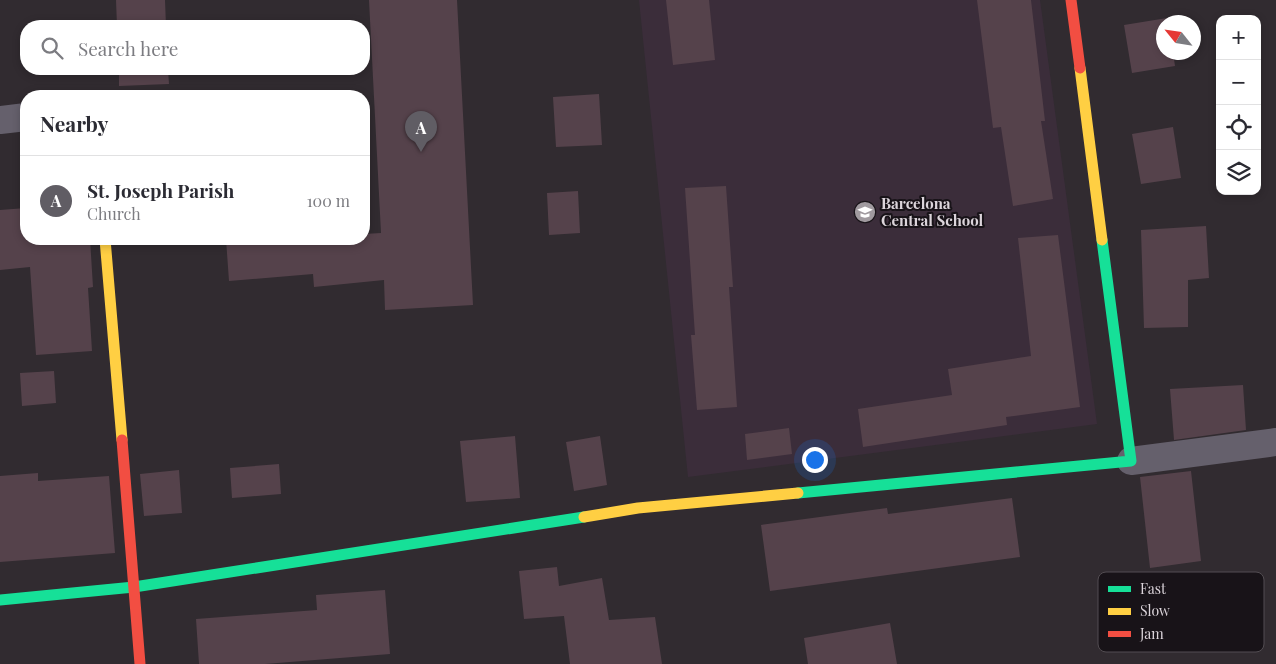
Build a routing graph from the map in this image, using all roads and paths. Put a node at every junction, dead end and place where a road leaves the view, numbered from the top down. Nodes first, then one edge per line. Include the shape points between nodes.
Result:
1 (1071, 0) edge
2 (20, 118) edge
3 (0, 120) edge
4 (106, 245) edge
5 (1276, 442) edge
6 (1131, 461) junction
7 (134, 587) junction
8 (0, 600) edge
9 (140, 664) edge

1 - 6 street
2 - 3 street
4 - 7 street
5 - 6 street
6 - 7 street via 638,508
7 - 8 street
7 - 9 street

